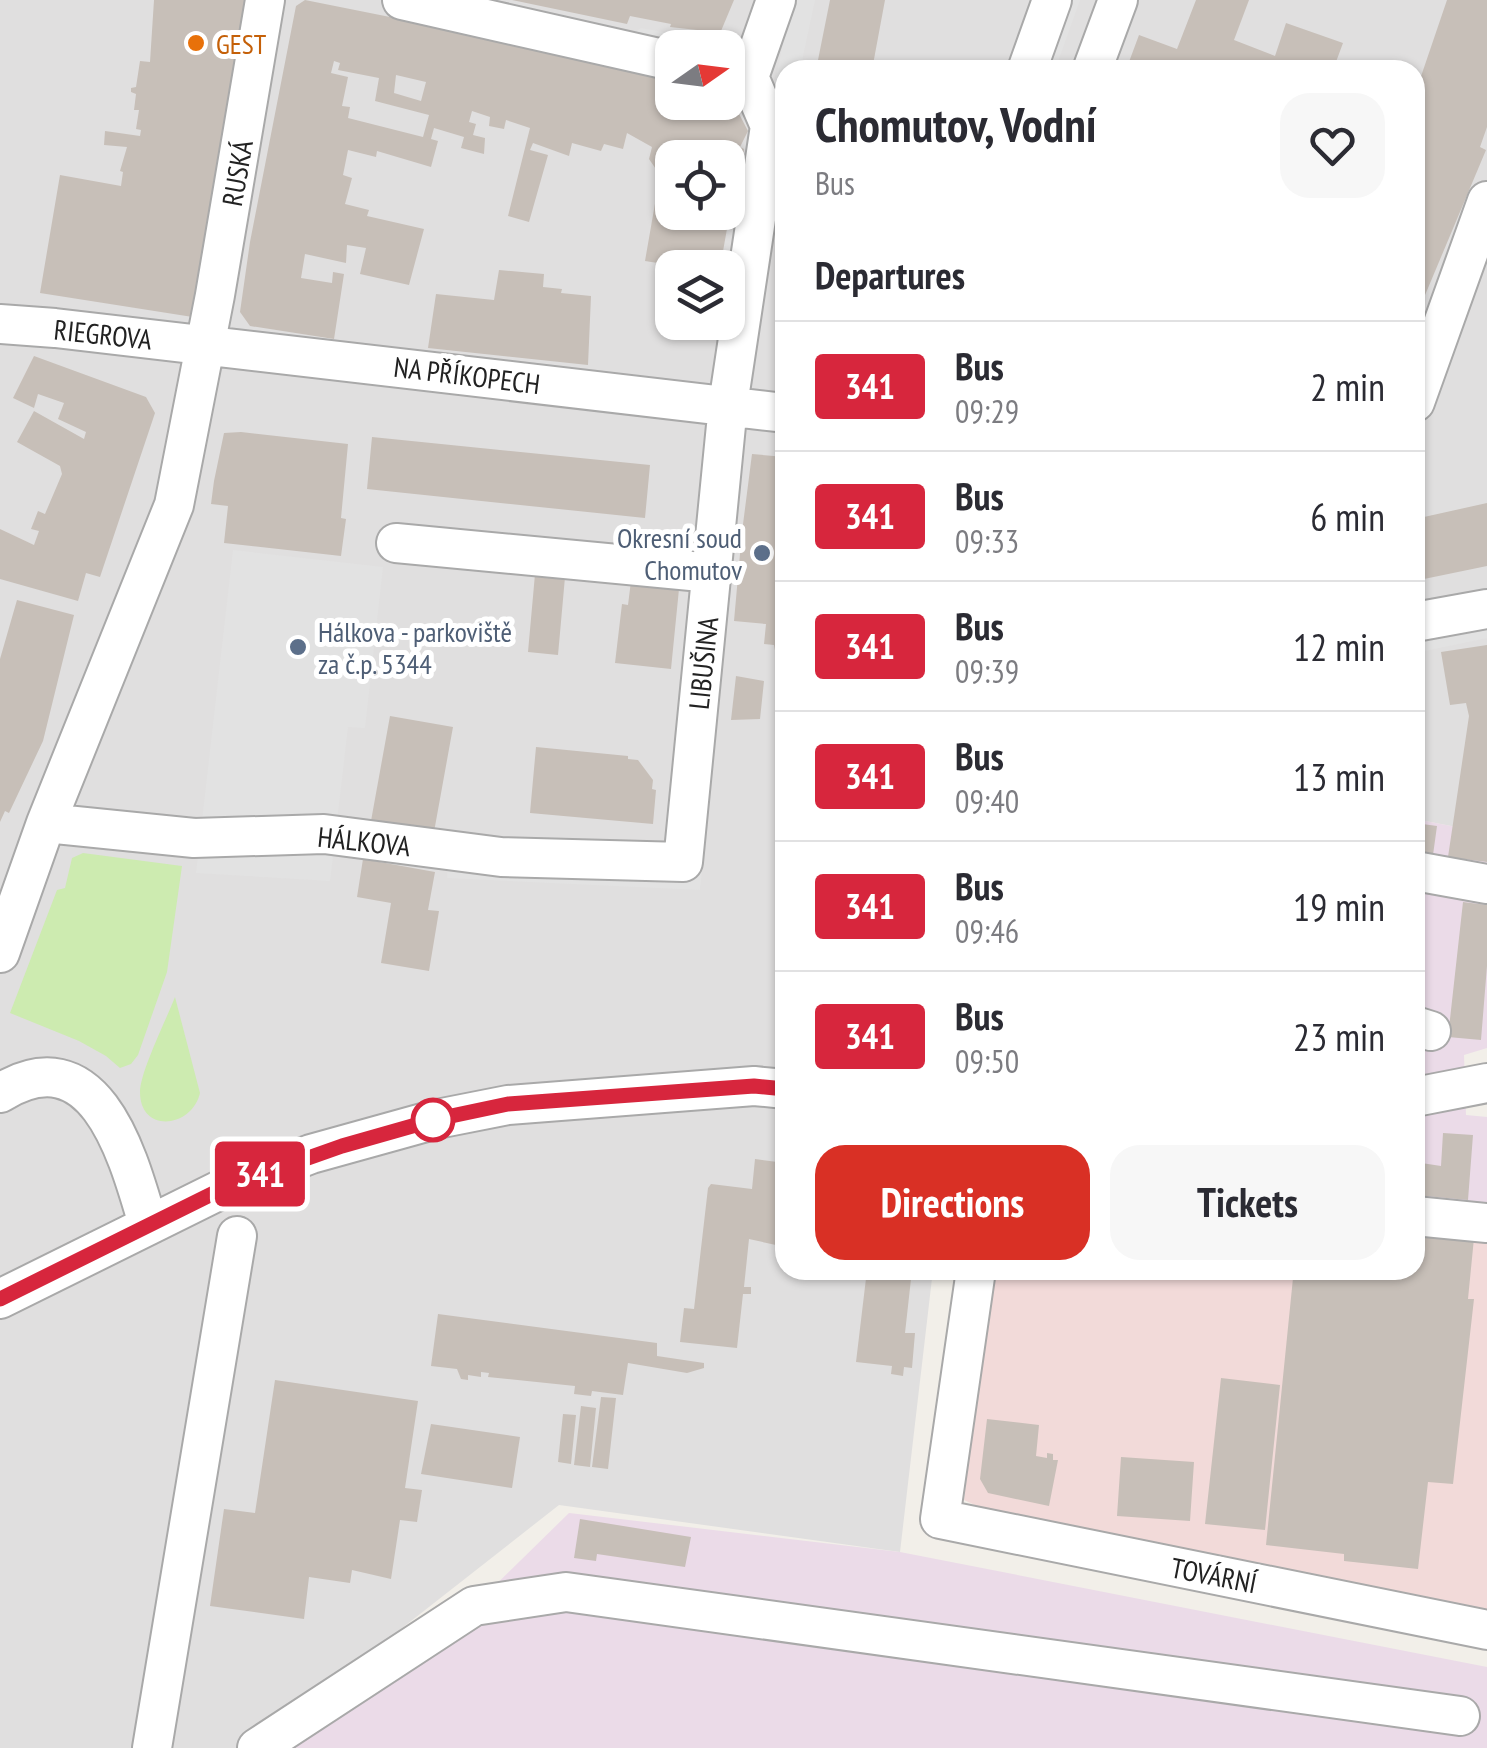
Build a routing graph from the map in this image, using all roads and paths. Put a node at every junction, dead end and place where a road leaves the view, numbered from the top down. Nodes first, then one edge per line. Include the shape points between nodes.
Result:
1 (265, 0) edge
2 (402, 0) edge
3 (776, 0) edge
4 (1052, 0) edge
5 (1118, 0) edge
6 (655, 56) edge
7 (1031, 60) edge
8 (1096, 60) edge
9 (745, 61) edge
10 (745, 86) edge
11 (1487, 202) edge
12 (0, 324) edge
13 (206, 346) junction
14 (1425, 374) edge
15 (775, 388) edge
16 (728, 405) junction
17 (775, 412) edge
18 (396, 543) dead end
19 (712, 573) junction
20 (1487, 610) edge
21 (1425, 620) edge
22 (46, 823) junction
23 (683, 862) joint
24 (1425, 873) edge
25 (1487, 884) edge
26 (0, 952) edge
27 (1487, 1083) edge
28 (775, 1088) edge
29 (0, 1093) edge
30 (1425, 1096) edge
31 (1425, 1217) edge
32 (1487, 1223) edge
33 (148, 1224) junction
34 (237, 1236) dead end
35 (975, 1280) edge
36 (0, 1299) edge
37 (1487, 1630) edge
38 (1460, 1716) dead end
39 (152, 1748) edge
40 (256, 1748) edge

1 - 13 street, RUSKÁ
2 - 6 street
3 - 9 street
4 - 7 street
5 - 8 street
10 - 16 street, LIBUŠINA via 770,126
11 - 14 street
12 - 13 street, RIEGROVA
13 - 16 street, NA PŘÍKOPECH
13 - 22 street via 174,505
15 - 16 street, NA PŘÍKOPECH
16 - 17 street, NA PŘÍKOPECH
16 - 19 street, LIBUŠINA
18 - 19 street
19 - 23 street, LIBUŠINA
20 - 21 street
22 - 23 street, HÁLKOVA via 194,838 324,834 501,857
22 - 26 street
24 - 25 street
27 - 30 street
28 - 33 street via 508,1104 437,1119 310,1154
29 - 33 street via 21,1080 66,1079 104,1109 130,1162
31 - 32 street
33 - 36 street
34 - 39 street
35 - 37 street, TOVÁRNÍ via 940,1519
38 - 40 street via 566,1592 474,1606

